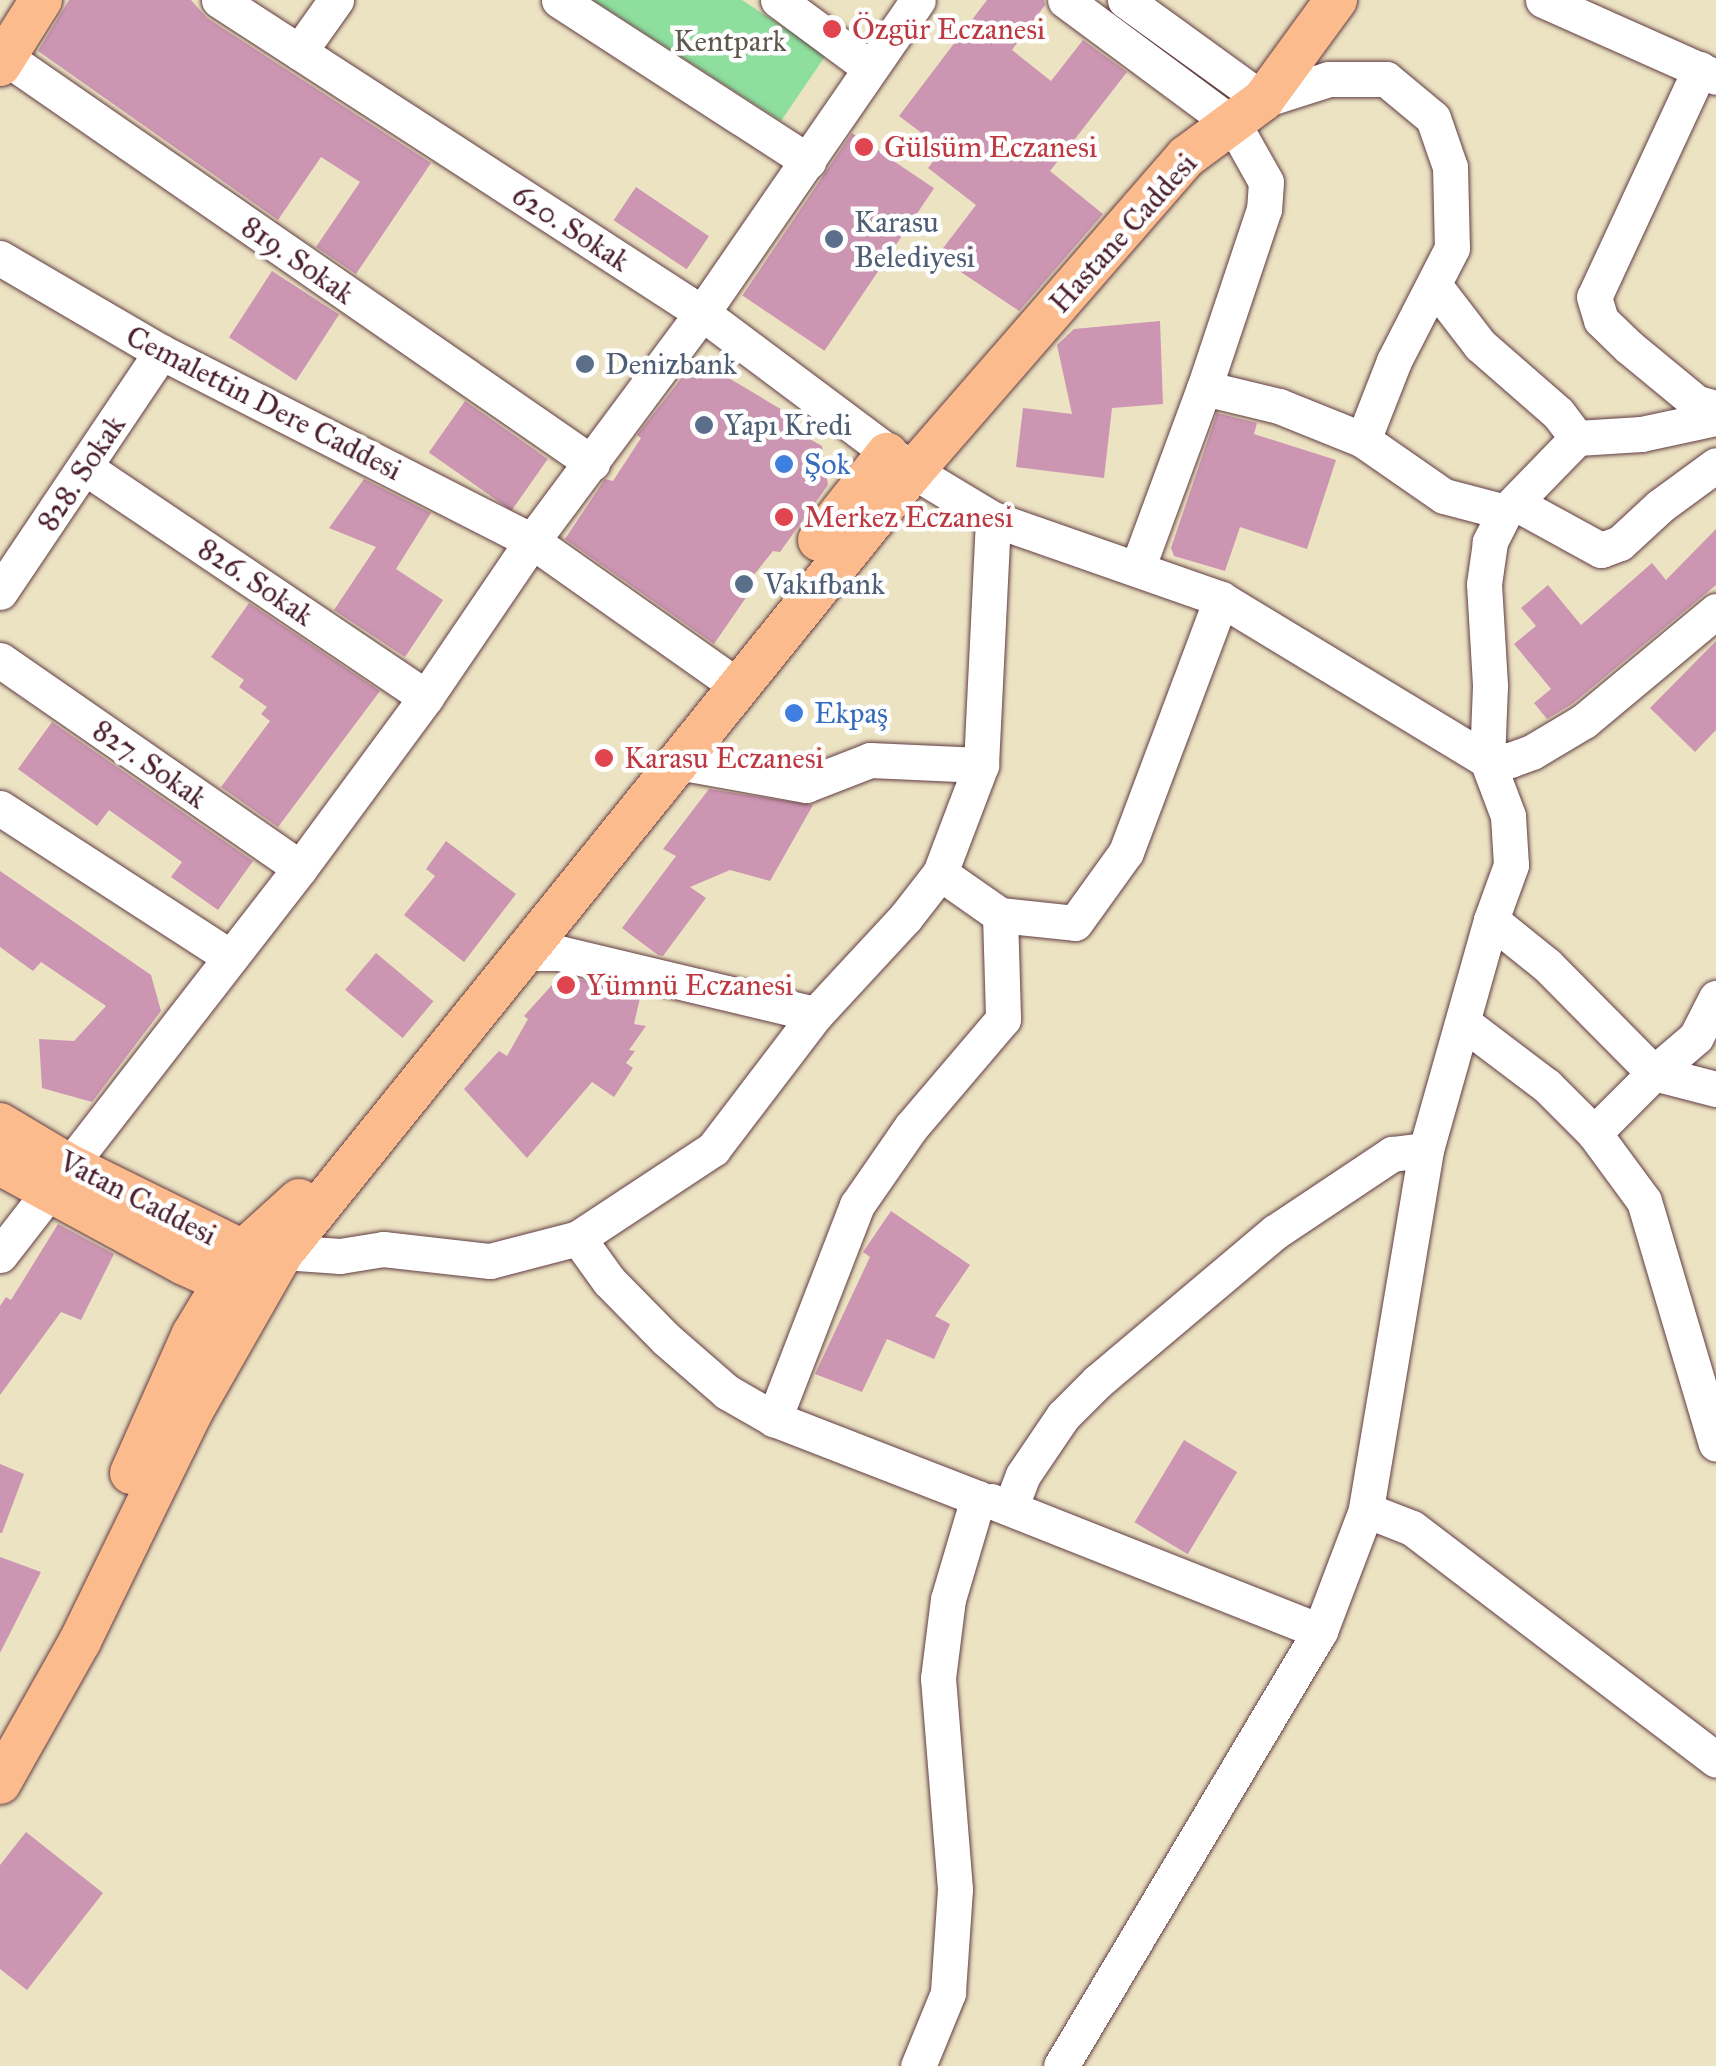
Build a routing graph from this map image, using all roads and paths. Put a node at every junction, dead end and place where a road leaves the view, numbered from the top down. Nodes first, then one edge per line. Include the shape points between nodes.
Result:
1 (40, 0) edge
2 (219, 0) edge
3 (336, 0) edge
4 (559, 0) edge
5 (778, 0) edge
6 (918, 0) edge
7 (1065, 0) edge
8 (1125, 0) edge
9 (1336, 0) edge
10 (1543, 0) edge
11 (299, 52) junction
12 (3, 61) edge
13 (869, 67) junction
14 (1708, 73) edge
15 (1249, 113) junction
16 (808, 161) junction
17 (0, 258) edge
18 (1434, 285) junction
19 (702, 313) junction
20 (161, 352) junction
21 (1204, 388) junction
22 (1716, 408) edge
23 (1716, 418) edge
24 (1577, 438) junction
25 (1363, 440) junction
26 (900, 462) junction
27 (592, 464) junction
28 (1716, 465) edge
29 (86, 468) junction
30 (1510, 507) junction
31 (993, 519) junction
32 (532, 541) junction
33 (1138, 566) junction
34 (0, 592) edge
35 (1221, 599) junction
36 (1716, 610) edge
37 (0, 660) edge
38 (727, 678) junction
39 (426, 697) junction
40 (1487, 760) junction
41 (678, 762) junction
42 (981, 765) junction
43 (0, 808) edge
44 (300, 868) junction
45 (940, 874) junction
46 (1000, 915) junction
47 (1491, 920) junction
48 (528, 953) junction
49 (230, 957) junction
50 (1716, 998) edge
51 (816, 1014) junction
52 (1465, 1024) junction
53 (1654, 1073) junction
54 (1716, 1089) edge
55 (0, 1124) edge
56 (1594, 1132) junction
57 (1426, 1150) junction
58 (0, 1164) edge
59 (56, 1177) junction
60 (578, 1238) junction
61 (0, 1256) edge
62 (252, 1271) junction
63 (774, 1419) junction
64 (1716, 1444) edge
65 (995, 1502) junction
66 (1366, 1510) junction
67 (1320, 1631) junction
68 (0, 1732) edge
69 (1716, 1760) edge
70 (0, 1783) edge
71 (918, 2066) edge
72 (1061, 2066) edge

1 - 12 main road
2 - 11 street, 620. Sokak
3 - 11 street
4 - 16 street
5 - 13 street
6 - 13 street
7 - 15 street
8 - 15 street
9 - 15 main road, Hastane Caddesi
10 - 14 street
11 - 19 street, 620. Sokak
12 - 27 street, 819. Sokak
13 - 16 street
14 - 22 street via 1594,298 1601,320 1629,348 1697,403
15 - 18 street via 1330,79 1386,79 1433,118 1450,166 1452,248
15 - 21 street via 1266,182 1264,208
15 - 26 main road, Hastane Caddesi via 1186,157
16 - 19 street
17 - 20 street, Cemalettin Dere Caddesi
18 - 24 street via 1480,345
18 - 25 street
19 - 26 street, 620. Sokak
19 - 27 street
20 - 29 street, 828. Sokak
20 - 32 street, Cemalettin Dere Caddesi
21 - 25 street via 1278,406
21 - 33 street
23 - 24 street via 1642,434
24 - 30 street
25 - 30 street via 1444,496
26 - 31 street, 620. Sokak
26 - 38 main road, Hastane Caddesi
27 - 32 street
28 - 30 street via 1620,543 1601,550
29 - 34 street, 828. Sokak
29 - 39 street, 826. Sokak
30 - 40 street via 1490,542 1484,584
31 - 33 street, 620. Sokak
31 - 42 street
32 - 38 street, Cemalettin Dere Caddesi
32 - 39 street
33 - 35 street, 620. Sokak
35 - 40 street, 620. Sokak
35 - 46 street via 1126,852 1075,923
36 - 40 street via 1584,721 1532,752
37 - 44 street, 827. Sokak
38 - 41 main road
38 - 62 main road via 304,1196
39 - 44 street
40 - 47 street via 1508,816 1512,865
41 - 42 street via 806,786 870,760
41 - 48 main road
42 - 45 street
43 - 49 street
44 - 49 street
45 - 46 street
45 - 51 street
46 - 63 street via 1003,1019 911,1127 857,1205
47 - 52 street
47 - 53 street via 1547,965
48 - 51 street via 560,952
48 - 62 main road
49 - 59 street
50 - 53 street via 1696,1038
51 - 60 street via 713,1149
52 - 56 street via 1547,1086
52 - 57 street
53 - 54 street
53 - 56 street
55 - 59 main road, Vatan Caddesi
56 - 64 street via 1644,1200
57 - 65 street via 1392,1154 1275,1232 1098,1380
57 - 66 street
58 - 59 main road, Vatan Caddesi
59 - 61 street
59 - 62 main road, Vatan Caddesi
60 - 62 street via 490,1261 383,1248
60 - 63 street via 608,1281 666,1339 727,1392
62 - 68 main road via 193,1334 28,1690
62 - 70 main road via 80,1642
63 - 65 street
65 - 67 street
65 - 71 street via 948,1599 938,1678 954,1889 948,1993
66 - 67 street
66 - 69 street via 1412,1528
67 - 72 street

